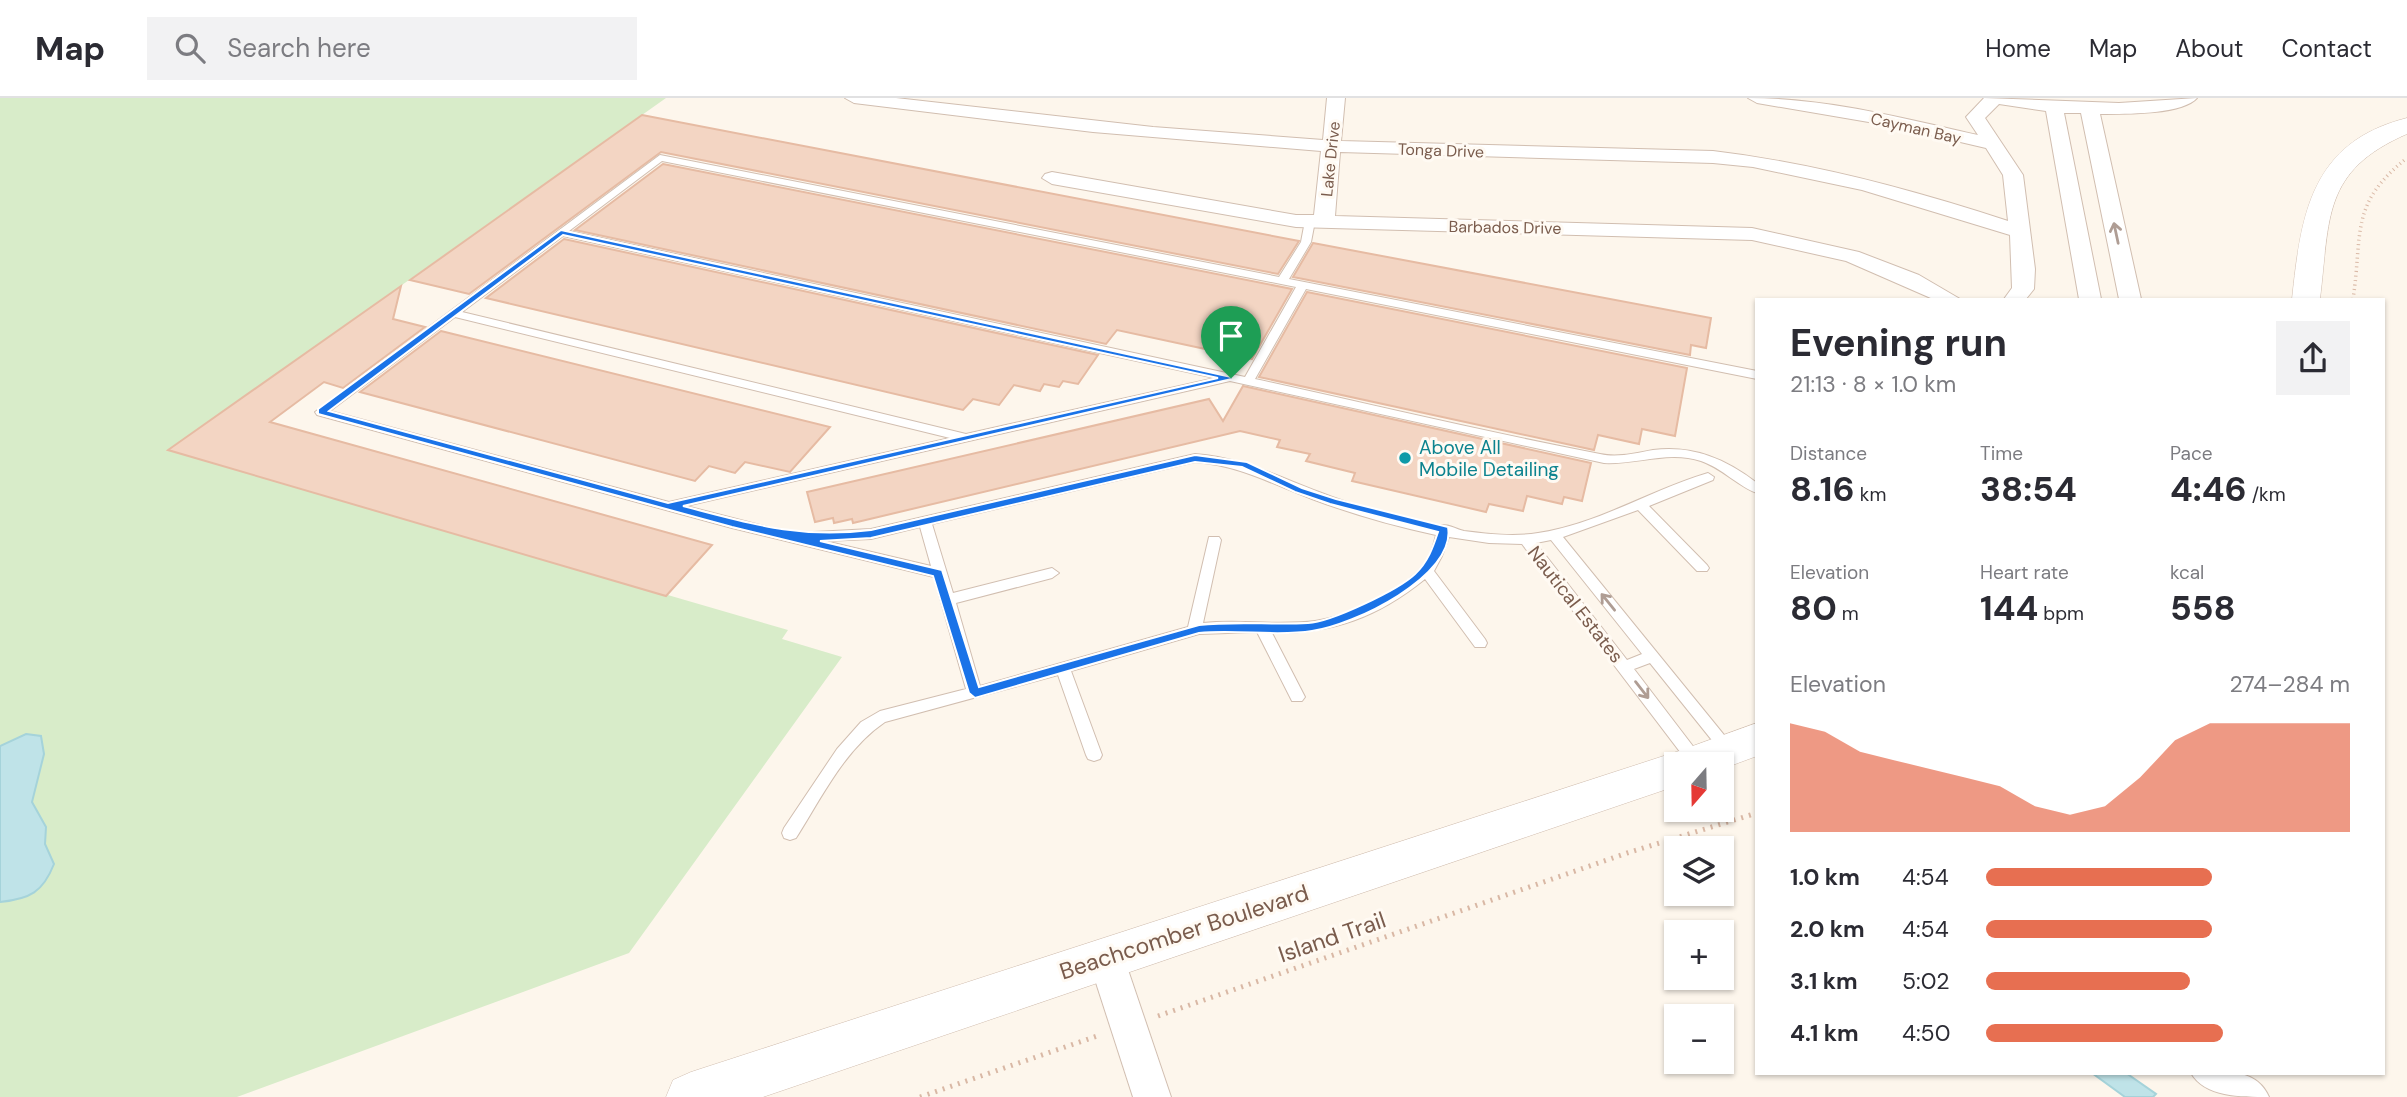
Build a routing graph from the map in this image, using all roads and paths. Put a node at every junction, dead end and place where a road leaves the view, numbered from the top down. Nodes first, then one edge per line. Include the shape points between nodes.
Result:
1 (854, 98) edge
2 (1336, 98) edge
3 (1757, 98) edge
4 (1994, 98) edge
5 (2188, 98) edge
6 (2054, 106) junction
7 (2089, 107) junction
8 (2407, 125) edge
9 (1992, 144) junction
10 (1331, 146) junction
11 (2407, 158) edge
12 (1052, 178) dead end
13 (1317, 221) junction
14 (561, 232) junction
15 (2020, 232) junction
16 (1282, 281) junction
17 (1303, 285) junction
18 (1947, 298) edge
19 (2016, 298) edge
20 (2090, 298) edge
21 (2130, 298) edge
22 (2306, 298) edge
23 (2353, 298) edge
24 (453, 313) junction
25 (1755, 375) edge
26 (1231, 378) junction
27 (1248, 382) junction
28 (965, 438) junction
29 (1708, 477) dead end
30 (1755, 488) edge
31 (1638, 503) junction
32 (668, 506) junction
33 (925, 522) junction
34 (1444, 529) junction
35 (1554, 534) junction
36 (784, 536) junction
37 (1526, 539) junction
38 (1214, 540) dead end
39 (1702, 568) dead end
40 (1426, 570) junction
41 (938, 573) junction
42 (1052, 573) dead end
43 (946, 600) junction
44 (1261, 626) junction
45 (1194, 630) junction
46 (1480, 643) dead end
47 (1653, 656) junction
48 (1624, 667) junction
49 (1063, 668) junction
50 (975, 693) junction
51 (1297, 697) dead end
52 (1704, 752) edge
53 (1706, 752) edge
54 (1094, 755) dead end
55 (1664, 772) edge
56 (1755, 814) edge
57 (790, 833) dead end
58 (1106, 958) junction
59 (1127, 1026) junction
60 (2213, 1075) edge
61 (691, 1097) edge
62 (920, 1097) edge
63 (1152, 1097) edge
64 (2250, 1097) edge

1 - 10 street, Tonga Drive via 1017,120
2 - 10 street, Lake Drive
3 - 9 street, Cayman Bay
4 - 6 street
4 - 9 street via 1975,117
5 - 7 street via 2176,103
6 - 7 street
6 - 20 street
21 -> 7 street
8 - 22 street via 2356,152 2328,182 2317,210
9 - 15 street via 2013,175
10 - 13 street, Lake Drive
10 - 15 street, Tonga Drive via 1762,162 1905,193
11 - 23 path via 2369,191 2360,221
12 - 13 street, Barbados Drive via 1281,219
13 - 16 lane
13 - 18 street, Barbados Drive via 1752,234 1852,256
14 - 16 lane via 660,158
14 - 24 lane
14 - 26 lane
15 - 19 street via 2023,289
16 - 17 lane
17 - 25 lane
17 - 27 lane
24 - 28 lane
24 - 32 lane, Nautical Estates via 321,412
26 - 27 lane
26 - 28 lane
27 - 30 lane via 1604,460 1689,454 1726,466
28 - 32 lane
29 - 31 lane
31 - 35 lane
31 - 39 lane
32 - 36 lane, Nautical Estates
33 - 34 lane, Nautical Estates via 1188,459 1209,458 1244,464 1334,502
33 - 36 lane, Nautical Estates via 849,537
33 - 41 lane
34 - 37 lane, Nautical Estates via 1492,539
34 - 40 lane
35 - 37 lane
47 -> 35 lane, Nautical Estates
36 - 41 lane, Nautical Estates
37 - 48 lane, Nautical Estates
38 - 45 lane
40 - 44 lane via 1406,587 1336,623 1309,628
40 - 46 lane
41 - 43 lane
42 - 43 lane
43 - 50 lane
44 - 45 lane
44 - 51 lane
45 - 49 lane
47 - 48 lane
47 - 53 lane, Nautical Estates
48 -> 52 lane, Nautical Estates
49 - 50 lane
49 - 54 lane
50 - 57 lane via 880,717 868,725
55 - 58 street, Beachcomber Boulevard
56 - 59 path, Island Trail via 1627,853
58 - 59 street
58 - 61 street, Beachcomber Boulevard
59 - 62 path, Island Trail
59 - 63 street
60 - 64 street

